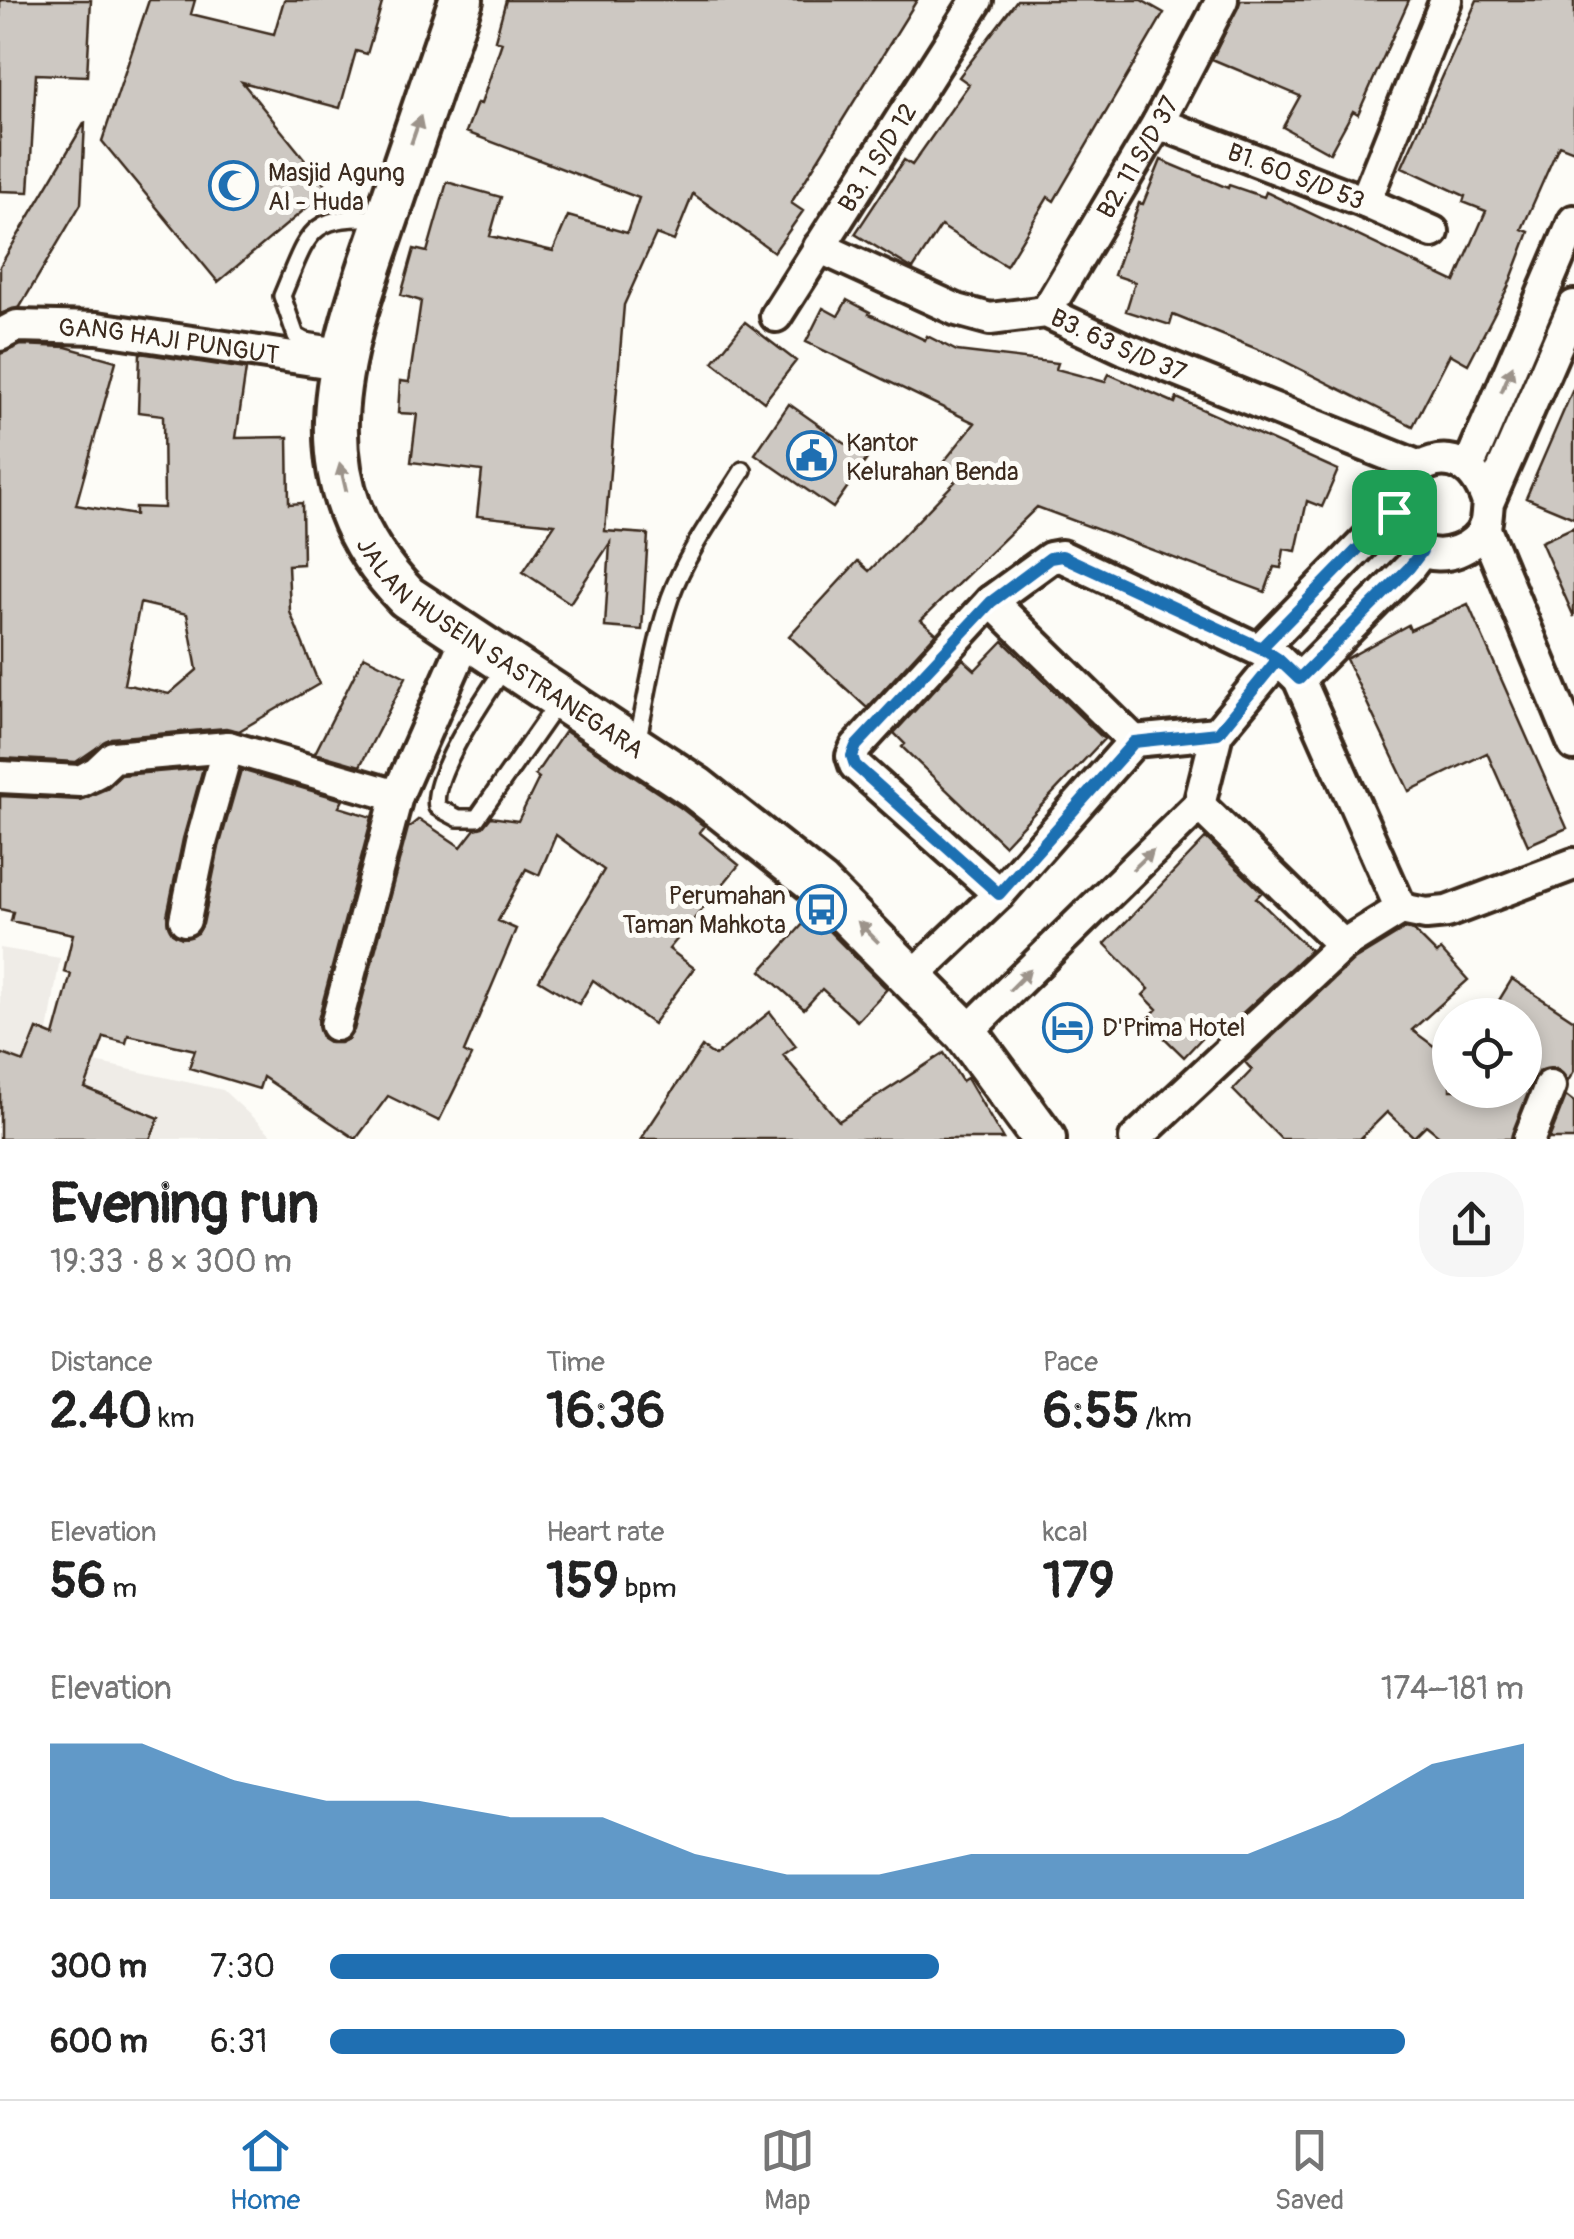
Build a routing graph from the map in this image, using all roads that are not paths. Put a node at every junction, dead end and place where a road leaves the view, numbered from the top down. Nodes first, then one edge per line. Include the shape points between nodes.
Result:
1 (461, 0) edge
2 (977, 0) edge
3 (1222, 0) edge
4 (1446, 0) edge
5 (1158, 122) junction
6 (1364, 202) junction
7 (386, 219) junction
8 (1574, 222) edge
9 (1433, 232) dead end
10 (818, 246) junction
11 (1574, 306) edge
12 (1046, 312) junction
13 (776, 316) dead end
14 (0, 334) edge
15 (342, 356) junction
16 (1417, 466) junction
17 (1468, 468) junction
18 (743, 470) dead end
19 (1394, 512) junction
20 (1486, 515) junction
21 (1422, 551) junction
22 (991, 602) junction
23 (467, 637) junction
24 (1279, 662) junction
25 (507, 664) junction
26 (560, 698) junction
27 (1218, 733) junction
28 (1134, 742) junction
29 (1574, 745) edge
30 (228, 747) junction
31 (636, 748) junction
32 (0, 777) edge
33 (397, 796) junction
34 (1199, 805) junction
35 (1574, 864) edge
36 (999, 894) junction
37 (1400, 908) junction
38 (186, 920) dead end
39 (1342, 946) junction
40 (912, 977) junction
41 (336, 1024) dead end
42 (966, 1033) junction
43 (1550, 1086) dead end
44 (1044, 1139) edge
45 (1136, 1139) edge
46 (1528, 1139) edge

7 -> 1 main road, JALAN HUSEIN SASTRANEGARA
2 - 10 street, B3. 1 S/D 12
3 - 5 street, B2. 11 S/D 37
4 - 6 street
5 - 6 street, B1. 60 S/D 53
5 - 12 street, B2. 11 S/D 37
6 - 9 street, B1. 60 S/D 53
7 - 15 main road, JALAN HUSEIN SASTRANEGARA
7 - 15 lane via 325,221 306,240 282,296 296,336
17 -> 8 street
10 - 12 street, B3. 63 S/D 37 via 957,310 990,319
10 - 13 street, B3. 1 S/D 12
11 - 20 street
12 - 16 street, B3. 63 S/D 37
14 - 15 street, GANG HAJI PUNGUT via 17,326 96,328
23 -> 15 main road, JALAN HUSEIN SASTRANEGARA via 407,598 381,570 352,514 334,414
16 - 17 street via 1443,460
16 - 19 street via 1399,486
17 - 20 street via 1482,483
18 - 31 lane via 672,595
19 - 21 street via 1402,536
19 - 24 street
20 - 21 street via 1469,546 1446,555
20 - 29 street
21 - 24 street via 1409,568
22 - 24 street via 1062,556
22 - 28 street
22 - 36 street via 852,756
23 - 25 main road, JALAN HUSEIN SASTRANEGARA
23 - 33 street
24 - 27 street
24 - 37 street
25 - 26 main road, JALAN HUSEIN SASTRANEGARA
25 - 26 lane via 457,744 434,797 437,807 458,818 477,818
26 - 31 main road, JALAN HUSEIN SASTRANEGARA
27 - 28 street
27 - 34 street
28 - 36 street
30 - 32 street via 114,756 80,781
30 - 33 street
30 - 38 street
40 -> 31 main road, JALAN HUSEIN SASTRANEGARA via 820,886
33 - 41 street
34 - 39 street
42 -> 34 street
35 - 37 street via 1448,912
36 - 40 street
37 - 39 street
39 - 45 street
40 - 42 main road, JALAN HUSEIN SASTRANEGARA
42 - 44 main road, JALAN HUSEIN SASTRANEGARA
43 - 46 street

